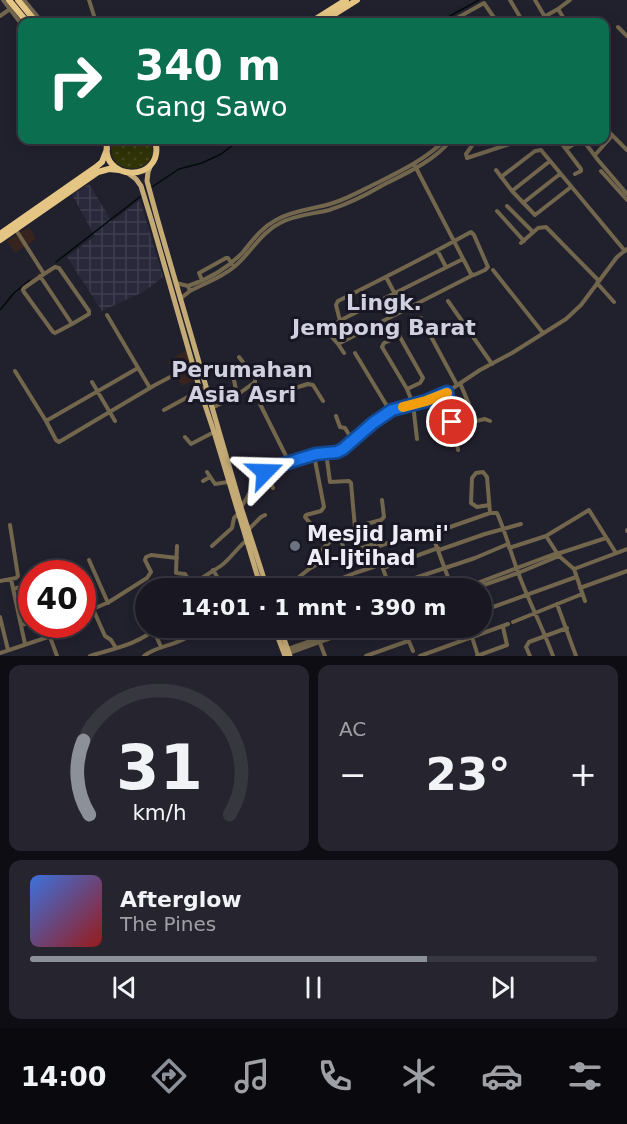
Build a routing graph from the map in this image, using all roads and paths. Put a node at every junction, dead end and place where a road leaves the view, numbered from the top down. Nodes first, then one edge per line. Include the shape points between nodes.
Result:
1 (3, 0) edge
2 (9, 0) edge
3 (18, 0) edge
4 (24, 0) edge
5 (89, 0) edge
6 (346, 0) edge
7 (357, 0) edge
8 (510, 0) edge
9 (535, 0) edge
10 (559, 0) edge
11 (570, 0) edge
12 (562, 6) junction
13 (10, 9) junction
14 (558, 9) junction
15 (0, 15) edge
16 (328, 15) junction
17 (494, 17) edge
18 (24, 18) edge
19 (33, 18) edge
20 (39, 18) edge
21 (95, 18) edge
22 (324, 18) edge
23 (457, 18) edge
24 (521, 18) edge
25 (544, 18) edge
26 (546, 18) edge
27 (564, 18) edge
28 (18, 20) edge
29 (618, 27) dead end
30 (627, 36) edge
31 (609, 132) edge
32 (107, 144) edge
33 (157, 144) edge
34 (441, 144) edge
35 (447, 144) edge
36 (473, 144) edge
37 (504, 144) edge
38 (563, 144) edge
39 (575, 144) edge
40 (585, 144) edge
41 (605, 144) edge
42 (106, 149) junction
43 (566, 149) junction
44 (627, 150) edge
45 (595, 155) junction
46 (550, 160) junction
47 (152, 164) junction
48 (415, 166) junction
49 (120, 170) junction
50 (496, 170) dead end
51 (601, 171) dead end
52 (128, 173) junction
53 (560, 174) junction
54 (575, 174) dead end
55 (501, 177) junction
56 (571, 187) junction
57 (512, 191) junction
58 (627, 194) edge
59 (61, 195) junction
60 (627, 200) edge
61 (523, 204) junction
62 (507, 206) dead end
63 (497, 211) dead end
64 (15, 229) junction
65 (533, 232) junction
66 (0, 234) edge
67 (0, 240) edge
68 (455, 241) junction
69 (437, 250) junction
70 (626, 250) edge
71 (463, 259) junction
72 (233, 265) junction
73 (446, 267) junction
74 (208, 268) junction
75 (493, 270) dead end
76 (42, 275) junction
77 (211, 275) junction
78 (473, 275) junction
79 (386, 277) junction
80 (202, 280) junction
81 (175, 284) junction
82 (599, 284) junction
83 (189, 288) junction
84 (395, 294) junction
85 (177, 295) junction
86 (448, 300) dead end
87 (614, 302) dead end
88 (404, 311) junction
89 (107, 315) dead end
90 (421, 318) dead end
91 (341, 320) junction
92 (72, 324) junction
93 (325, 329) junction
94 (396, 330) dead end
95 (318, 333) dead end
96 (543, 333) junction
97 (400, 336) junction
98 (338, 344) junction
99 (344, 353) dead end
100 (355, 353) dead end
101 (238, 357) dead end
102 (492, 364) junction
103 (193, 365) junction
104 (246, 367) junction
105 (138, 368) junction
106 (15, 371) dead end
107 (92, 382) dead end
108 (458, 384) junction
109 (206, 387) junction
110 (150, 388) junction
111 (407, 389) junction
112 (200, 390) junction
113 (98, 392) junction
114 (447, 392) junction
115 (237, 395) junction
116 (323, 401) dead end
117 (413, 404) junction
118 (212, 408) junction
119 (164, 410) dead end
120 (390, 411) junction
121 (109, 412) junction
122 (336, 416) dead end
123 (115, 421) dead end
124 (490, 421) dead end
125 (46, 422) junction
126 (214, 432) junction
127 (185, 437) dead end
128 (417, 439) dead end
129 (353, 441) junction
130 (458, 450) dead end
131 (326, 452) junction
132 (314, 455) junction
133 (289, 462) junction
134 (207, 472) dead end
135 (265, 472) junction
136 (210, 477) junction
137 (203, 481) dead end
138 (231, 485) junction
139 (273, 488) dead end
140 (382, 500) dead end
141 (489, 504) junction
142 (241, 507) junction
143 (490, 513) junction
144 (238, 514) junction
145 (265, 515) dead end
146 (521, 524) dead end
147 (10, 525) dead end
148 (368, 526) junction
149 (354, 528) junction
150 (504, 529) junction
151 (248, 530) junction
152 (432, 533) junction
153 (340, 536) junction
154 (546, 536) junction
155 (606, 538) junction
156 (246, 541) junction
157 (328, 543) junction
158 (375, 545) junction
159 (177, 546) dead end
160 (212, 546) dead end
161 (509, 546) junction
162 (439, 549) junction
163 (627, 549) edge
164 (345, 553) junction
165 (616, 553) junction
166 (559, 554) junction
167 (174, 558) junction
168 (256, 565) junction
169 (382, 566) junction
170 (445, 568) junction
171 (309, 569) junction
172 (574, 569) junction
173 (213, 570) junction
174 (517, 571) junction
175 (627, 571) edge
176 (96, 576) edge
177 (576, 577) junction
178 (186, 578) edge
179 (201, 578) edge
180 (218, 578) edge
181 (259, 578) edge
182 (262, 578) edge
183 (302, 578) edge
184 (342, 578) edge
185 (385, 578) edge
186 (416, 578) edge
187 (448, 578) edge
188 (11, 579) junction
189 (492, 579) edge
190 (0, 581) edge
191 (492, 581) edge
192 (18, 588) edge
193 (580, 588) junction
194 (13, 589) junction
195 (582, 594) junction
196 (527, 595) junction
197 (585, 601) dead end
198 (108, 603) junction
199 (557, 603) junction
200 (17, 607) joint
201 (492, 607) edge
202 (18, 612) edge
203 (535, 613) junction
204 (0, 617) edge
205 (502, 627) junction
206 (567, 628) junction
207 (492, 630) edge
208 (546, 636) junction
209 (24, 638) edge
210 (49, 638) joint
211 (141, 638) edge
212 (158, 638) edge
213 (187, 638) edge
214 (281, 638) edge
215 (315, 638) edge
216 (326, 638) edge
217 (329, 638) edge
218 (469, 638) edge
219 (472, 638) edge
220 (408, 639) joint
221 (317, 642) junction
222 (25, 644) junction
223 (161, 647) junction
224 (116, 648) junction
225 (8, 650) junction
226 (413, 651) dead end
227 (0, 653) edge
228 (288, 654) edge
229 (57, 656) edge
230 (90, 656) edge
231 (144, 656) edge
232 (325, 656) edge
233 (366, 656) edge
234 (420, 656) edge
235 (478, 656) edge
236 (530, 656) edge
237 (554, 656) edge
238 (576, 656) edge

1 - 13 street
2 - 18 highway
3 - 19 highway
4 - 20 street
5 - 21 street
6 - 16 highway
7 - 16 highway
8 - 24 street
9 - 25 street
10 - 12 street
11 - 12 street
12 - 14 street
13 - 15 street
13 - 28 street
14 - 26 street
14 - 27 street
16 - 22 highway
17 - 23 street via 484,3
29 - 30 street
31 - 44 street
32 - 42 highway
33 - 47 highway
34 - 48 street
35 - 48 street
36 - 37 street via 467,158
38 - 43 street
39 - 43 street
40 - 45 street
41 - 45 street
42 - 49 highway via 110,161
42 - 59 highway via 100,165
43 - 54 street via 581,170
45 - 58 street
46 - 53 street
46 - 55 street via 541,150 535,151
46 - 57 street
47 - 52 highway
47 - 81 main road via 147,177
48 - 68 street
48 - 72 street via 327,210 284,221 258,237 247,255
49 - 52 highway
49 - 59 highway via 100,171
50 - 55 street
51 - 60 street
52 - 85 main road via 142,190
53 - 56 street
53 - 61 street
55 - 57 street
56 - 61 street via 535,215
56 - 70 street
57 - 61 street
59 - 64 highway
59 - 66 highway
62 - 65 street
63 - 65 street via 523,242
64 - 67 highway
64 - 76 street
65 - 82 street via 546,227
68 - 69 street
68 - 71 street
68 - 78 street via 471,232 474,235 488,266
69 - 73 street
69 - 79 street
70 - 82 street
71 - 73 street
71 - 78 street
72 - 74 street via 227,258
72 - 77 street
72 - 83 street via 216,279
73 - 84 street
74 - 77 street
74 - 80 street via 199,273
75 - 96 street
76 - 92 street
76 - 92 street via 60,268 89,311
76 - 92 street via 24,292 53,332
77 - 80 street
78 - 88 street
79 - 84 street
79 - 91 street via 336,303
80 - 83 street
81 - 83 street
81 - 85 main road
82 - 87 street
82 - 96 street via 570,316
83 - 85 street
84 - 88 street
84 - 91 street
85 - 103 main road
85 - 109 main road
86 - 102 street
88 - 98 street
89 - 105 street
90 - 108 street
91 - 93 street
93 - 95 street
93 - 98 street
94 - 97 street
96 - 102 street
97 - 111 street via 423,378
97 - 111 street via 382,347
98 - 99 street
100 - 120 street
101 - 104 street
102 - 108 street
103 - 110 street
103 - 112 main road
104 - 115 street via 233,375
104 - 115 street via 255,382
105 - 110 street
105 - 113 street
106 - 125 street
107 - 113 street
108 - 114 street
108 - 124 street via 476,421
109 - 112 street
109 - 118 main road
110 - 121 street
111 - 117 street
112 - 119 street
112 - 126 main road
113 - 121 street
113 - 125 street
114 - 117 street
114 - 130 street
115 - 118 street
116 - 133 street via 308,384 260,405
117 - 120 street
117 - 128 street
118 - 138 main road
120 - 129 street
121 - 123 street
121 - 125 street via 61,441 57,441
122 - 129 street
126 - 127 street via 193,443
126 - 138 main road
129 - 131 street via 337,452
131 - 132 street
131 - 149 street via 330,482 351,483
132 - 133 street
132 - 157 street via 324,507 305,516
133 - 135 street
134 - 136 street
135 - 139 street
135 - 142 street
136 - 137 street
136 - 138 street via 215,484
138 - 142 main road
138 - 144 main road
140 - 148 street via 383,518
141 - 141 street via 487,477 476,472 471,503 477,507
141 - 143 street
142 - 151 main road
143 - 150 street via 498,515
143 - 152 street
144 - 156 main road
144 - 160 street via 231,528
145 - 151 street
146 - 150 street
147 - 188 street via 18,576
148 - 149 street
148 - 158 street
149 - 153 street
150 - 161 street
150 - 162 street
151 - 168 main road
152 - 158 street via 428,529
152 - 162 street
153 - 157 street
153 - 164 street
154 - 155 street via 589,510
154 - 161 street
154 - 166 street
155 - 165 street
155 - 166 street
156 - 168 main road
156 - 173 street
157 - 171 street
158 - 164 street
158 - 169 street
159 - 167 street
161 - 170 street
161 - 174 street
162 - 169 street
162 - 170 street
163 - 165 street
164 - 171 street
165 - 172 street
166 - 172 street
166 - 174 street
167 - 178 street via 177,573
167 - 198 street via 146,557 150,575
168 - 181 main road
168 - 182 main road
169 - 184 street
169 - 185 street
170 - 186 street
170 - 187 street
171 - 183 street
172 - 177 street
173 - 179 street
173 - 180 street
174 - 189 street
174 - 191 street
174 - 196 street
175 - 193 street
176 - 198 street
177 - 193 street
177 - 196 street
188 - 190 street
188 - 194 street
192 - 194 street
193 - 195 street
194 - 200 street
195 - 197 street
195 - 199 street
196 - 201 street
196 - 203 street
198 - 224 street via 93,610 105,636
199 - 203 street
199 - 206 street
200 - 202 street
203 - 205 street
203 - 208 street
204 - 225 street
205 - 207 street
205 - 235 street via 506,645
206 - 208 street
206 - 238 street
208 - 236 street via 528,643
208 - 237 street
209 - 222 street
210 - 222 street
210 - 229 street
211 - 224 street
212 - 223 street
213 - 223 street
214 - 228 main road
215 - 221 street
216 - 221 street
217 - 221 street
218 - 234 street
219 - 235 street
220 - 226 street
220 - 233 street
221 - 228 street
221 - 232 street
222 - 225 street
223 - 231 street
224 - 230 street
225 - 227 street

